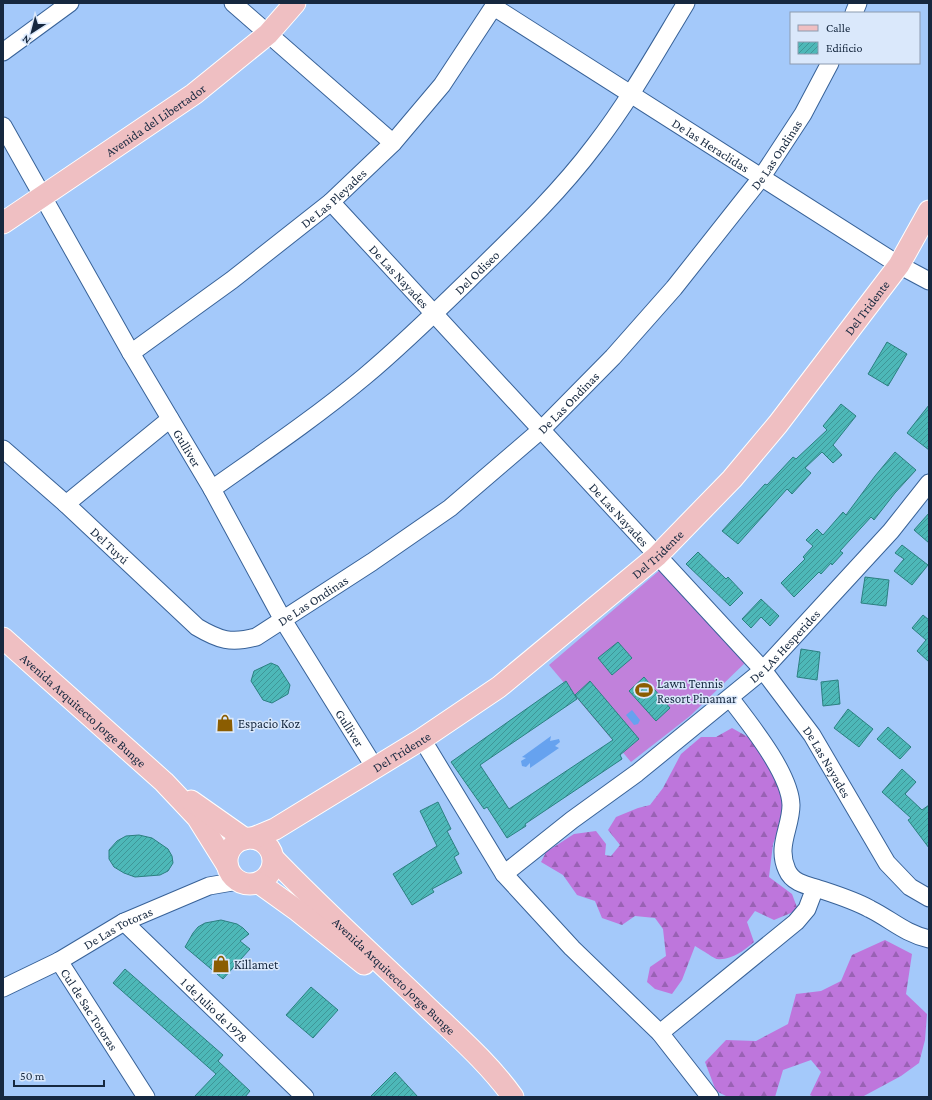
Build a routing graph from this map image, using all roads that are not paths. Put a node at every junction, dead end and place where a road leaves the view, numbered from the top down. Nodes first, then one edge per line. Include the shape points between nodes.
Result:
1 (70, 3) edge
2 (233, 3) edge
3 (295, 3) edge
4 (686, 3) edge
5 (495, 5) edge
6 (268, 34) junction
7 (3, 52) edge
8 (829, 64) edge
9 (630, 94) junction
10 (3, 126) edge
11 (393, 143) junction
12 (761, 178) junction
13 (41, 196) junction
14 (331, 202) junction
15 (929, 211) edge
16 (3, 223) edge
17 (899, 265) junction
18 (929, 281) edge
19 (435, 313) junction
20 (131, 353) junction
21 (170, 419) junction
22 (542, 429) junction
23 (3, 449) edge
24 (929, 483) edge
25 (212, 490) junction
26 (66, 504) junction
27 (657, 556) junction
28 (283, 620) junction
29 (3, 638) edge
30 (219, 639) joint
31 (763, 670) junction
32 (730, 698) junction
33 (422, 739) junction
34 (375, 768) junction
35 (164, 782) junction
36 (303, 812) junction
37 (249, 838) junction
38 (272, 855) junction
39 (504, 874) junction
40 (241, 876) junction
41 (815, 888) junction
42 (929, 898) edge
43 (124, 922) junction
44 (929, 938) edge
45 (59, 961) junction
46 (3, 988) edge
47 (660, 1033) junction
48 (298, 1094) edge
49 (146, 1097) edge
50 (496, 1097) edge
51 (513, 1097) edge
52 (710, 1097) edge

1 - 7 street
2 - 6 street
3 - 6 main road, Avenida del Libertador
4 - 9 street, Del Odiseo
5 - 9 street, De las Heraclidas
5 - 11 street, De Las Pleyades via 442,85
6 - 11 street
6 - 13 main road, Avenida del Libertador via 194,94
8 - 12 street, De Las Ondinas via 803,114
9 - 12 street, De las Heraclidas
9 - 19 street, Del Odiseo via 607,129 573,172
10 - 13 street, Gulliver
11 - 14 street, De Las Pleyades
12 - 17 street, De las Heraclidas
12 - 22 street, De Las Ondinas via 674,288 613,357
13 - 16 main road, Avenida del Libertador
13 - 20 street, Gulliver
14 - 19 street, De Las Nayades
14 - 20 street, De Las Pleyades via 232,280
15 - 17 main road, Del Tridente
17 - 18 street, De las Heraclidas
17 - 27 main road, Del Tridente via 778,424 732,479
19 - 22 street, De Las Nayades
19 - 25 street, Del Odiseo via 366,376
20 - 21 street, Gulliver
21 - 25 street, Gulliver
21 - 26 street
22 - 27 street, De Las Nayades
22 - 28 street, De Las Ondinas via 450,508
23 - 26 street, Del Tuyú
24 - 31 street, De LAs Hesperides via 891,531
25 - 28 street, Gulliver
26 - 30 street, Del Tuyú via 197,627
27 - 31 street, De Las Nayades
27 - 33 main road, Del Tridente via 499,687
28 - 30 street, De Las Ondinas via 256,637 241,641
28 - 34 street, Gulliver
29 - 35 main road, Avenida Arquitecto Jorge Bunge
31 - 32 street, De LAs Hesperides
31 - 42 street, De Las Nayades via 812,735 887,863 910,887
32 - 39 street, De LAs Hesperides via 637,773
32 - 41 street via 766,746 787,787 791,804 782,852 787,870 792,878 804,886
33 - 34 main road, Del Tridente
33 - 39 street
34 - 36 main road, Del Tridente
35 - 37 main road, Avenida Arquitecto Jorge Bunge
35 - 40 main road, Avenida Arquitecto Jorge Bunge via 196,816
36 - 37 main road, Del Tridente via 270,832
36 - 38 main road, Del Tridente via 279,838
37 - 38 main road via 264,843
37 - 40 main road via 238,841 229,851
38 - 40 main road via 270,873
38 - 51 main road, Avenida Arquitecto Jorge Bunge via 310,896 451,1029
39 - 47 street via 572,948
40 - 43 street, De Las Totoras via 209,886
40 - 50 main road, Avenida Arquitecto Jorge Bunge via 298,910 366,965 437,1033
41 - 44 street via 870,909 916,936
41 - 47 street via 807,909 796,922
43 - 45 street, De Las Totoras
43 - 48 street, 1 de Julio de 1978
45 - 46 street, De Las Totoras
45 - 49 street, Cul de Sac Totoras
47 - 52 street

